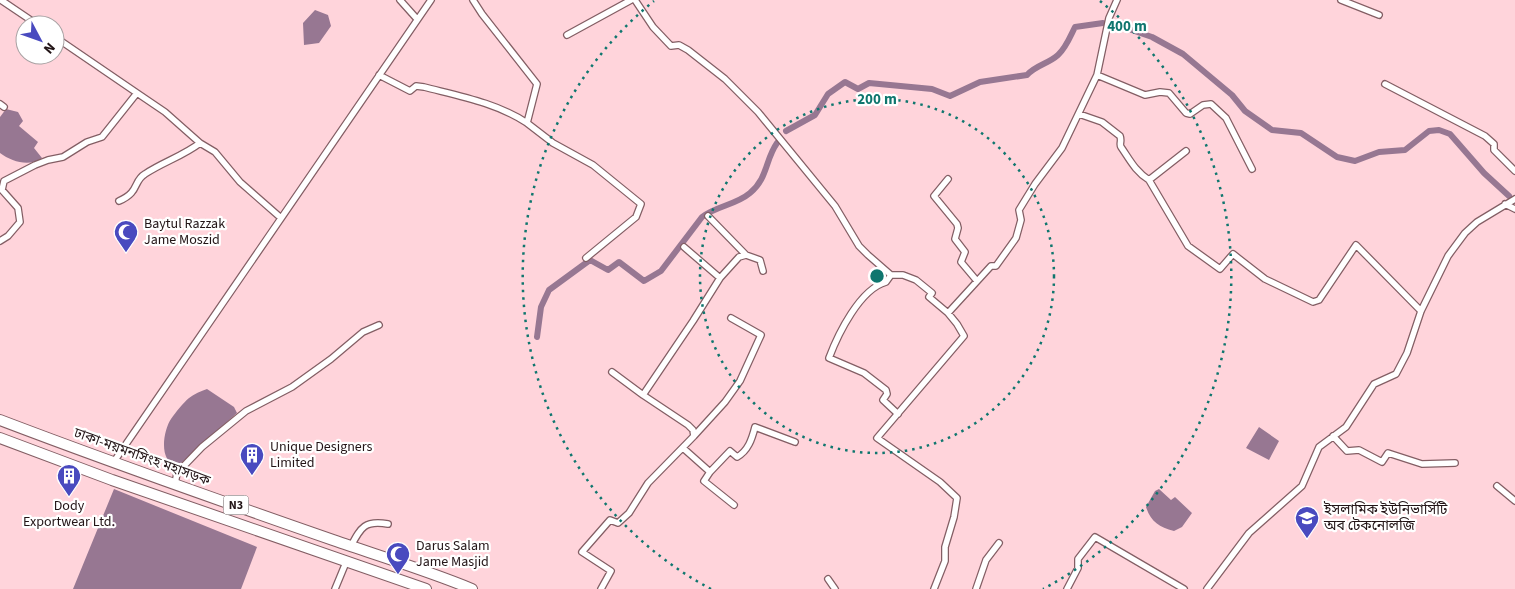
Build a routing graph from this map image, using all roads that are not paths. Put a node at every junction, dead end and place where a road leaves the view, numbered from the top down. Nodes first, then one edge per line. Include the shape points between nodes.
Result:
1 (1, 0) edge
2 (400, 0) edge
3 (431, 0) edge
4 (473, 0) edge
5 (633, 0) edge
6 (1117, 0) edge
7 (1341, 0) edge
8 (23, 15) edge
9 (1379, 15) dead end
10 (417, 19) junction
11 (567, 35) dead end
12 (65, 44) edge
13 (379, 75) junction
14 (1097, 75) junction
15 (1385, 84) dead end
16 (137, 93) junction
17 (1079, 114) junction
18 (527, 123) junction
19 (200, 143) junction
20 (1186, 151) dead end
21 (1252, 168) dead end
22 (1515, 171) edge
23 (948, 179) dead end
24 (1149, 180) junction
25 (1515, 199) edge
26 (119, 201) dead end
27 (1505, 204) junction
28 (1515, 210) edge
29 (708, 216) dead end
30 (281, 218) junction
31 (0, 241) edge
32 (684, 247) dead end
33 (746, 255) junction
34 (586, 258) dead end
35 (763, 271) dead end
36 (891, 275) junction
37 (720, 278) junction
38 (977, 282) junction
39 (1421, 311) junction
40 (948, 313) junction
41 (731, 318) dead end
42 (378, 325) dead end
43 (612, 372) dead end
44 (643, 394) junction
45 (898, 414) junction
46 (0, 420) edge
47 (694, 436) junction
48 (1333, 436) junction
49 (0, 438) edge
50 (795, 442) dead end
51 (683, 448) junction
52 (113, 463) junction
53 (1455, 463) dead end
54 (710, 472) junction
55 (175, 484) junction
56 (1497, 486) dead end
57 (1515, 501) edge
58 (734, 505) dead end
59 (388, 524) dead end
60 (999, 543) dead end
61 (351, 546) junction
62 (347, 560) junction
63 (828, 580) dead end
64 (334, 589) edge
65 (426, 589) edge
66 (472, 589) edge
67 (601, 589) edge
68 (835, 589) edge
69 (934, 589) edge
70 (976, 589) edge
71 (1067, 589) edge
72 (1184, 589) edge
73 (1207, 589) edge

1 - 8 street
2 - 10 street
3 - 10 street
4 - 18 street via 537,84
5 - 11 street
5 - 36 street via 671,46 679,45 688,50 725,79 758,112 835,206 859,246
6 - 14 street via 1109,18
7 - 9 street
10 - 13 street
12 - 16 street
13 - 18 street via 410,91 416,86 496,107
13 - 30 street
14 - 17 street
14 - 21 street via 1145,95 1169,93 1186,113 1211,104 1226,118
15 - 22 street via 1485,136
16 - 19 street via 165,112
16 - 31 street via 102,137 63,157 35,165 4,182 2,190 18,208 20,222
17 - 24 street via 1102,122 1120,136 1120,145 1132,165
17 - 38 street via 1062,148 1019,210 1021,220 1016,238 996,266 991,266
18 - 34 street via 553,143 593,165 641,204 636,217
19 - 26 street via 143,175 131,196
19 - 30 street via 215,152 240,182
20 - 24 street
23 - 38 street via 934,196 957,224 955,239 965,252 961,262
24 - 39 street via 1188,246 1220,269 1233,254 1265,280 1313,302 1319,300 1356,245
25 - 27 street
27 - 28 street
27 - 39 street via 1465,233 1448,256
29 - 33 street
30 - 52 street
32 - 37 street
33 - 35 street via 760,260
33 - 37 street via 739,257
36 - 40 street via 916,280 932,293 929,297
36 - 45 street via 886,282 865,294 829,358 864,373 886,390 882,400
37 - 44 street
38 - 40 street
39 - 48 street via 1396,374 1374,384 1346,427
40 - 45 street via 964,336
41 - 47 street via 761,335 740,380
42 - 55 street via 363,332 292,387 246,411 202,447 177,473
43 - 44 street
44 - 47 street via 688,425
45 - 69 street via 877,438 940,482 957,498 945,547 945,562
46 - 52 highway, ঢাকা-ময়মনসিংহ মহাসড়ক / N3
47 - 51 street
48 - 53 street via 1347,451 1359,450 1382,462 1388,453 1422,464
48 - 73 street via 1319,447 1302,486 1248,533
49 - 62 highway, ঢাকা-ময়মনসিংহ মহাসড়ক / N3
50 - 54 street via 755,427 751,443 740,456 730,452
51 - 54 street
51 - 67 street via 648,483 629,513 618,523 610,520 582,552 611,571
52 - 55 highway, ঢাকা-ময়মনসিংহ মহাসড়ক / N3
54 - 58 street via 704,481
55 - 61 highway, ঢাকা-ময়মনসিংহ মহাসড়ক / N3
56 - 57 street
59 - 61 street via 374,521 367,525 360,530
60 - 70 street via 986,560
61 - 66 highway, ঢাকা-ময়মনসিংহ মহাসড়ক / N3
62 - 64 street
62 - 65 highway, ঢাকা-ময়মনসিংহ মহাসড়ক / N3
63 - 68 street
71 - 72 street via 1078,568 1078,559 1095,537

